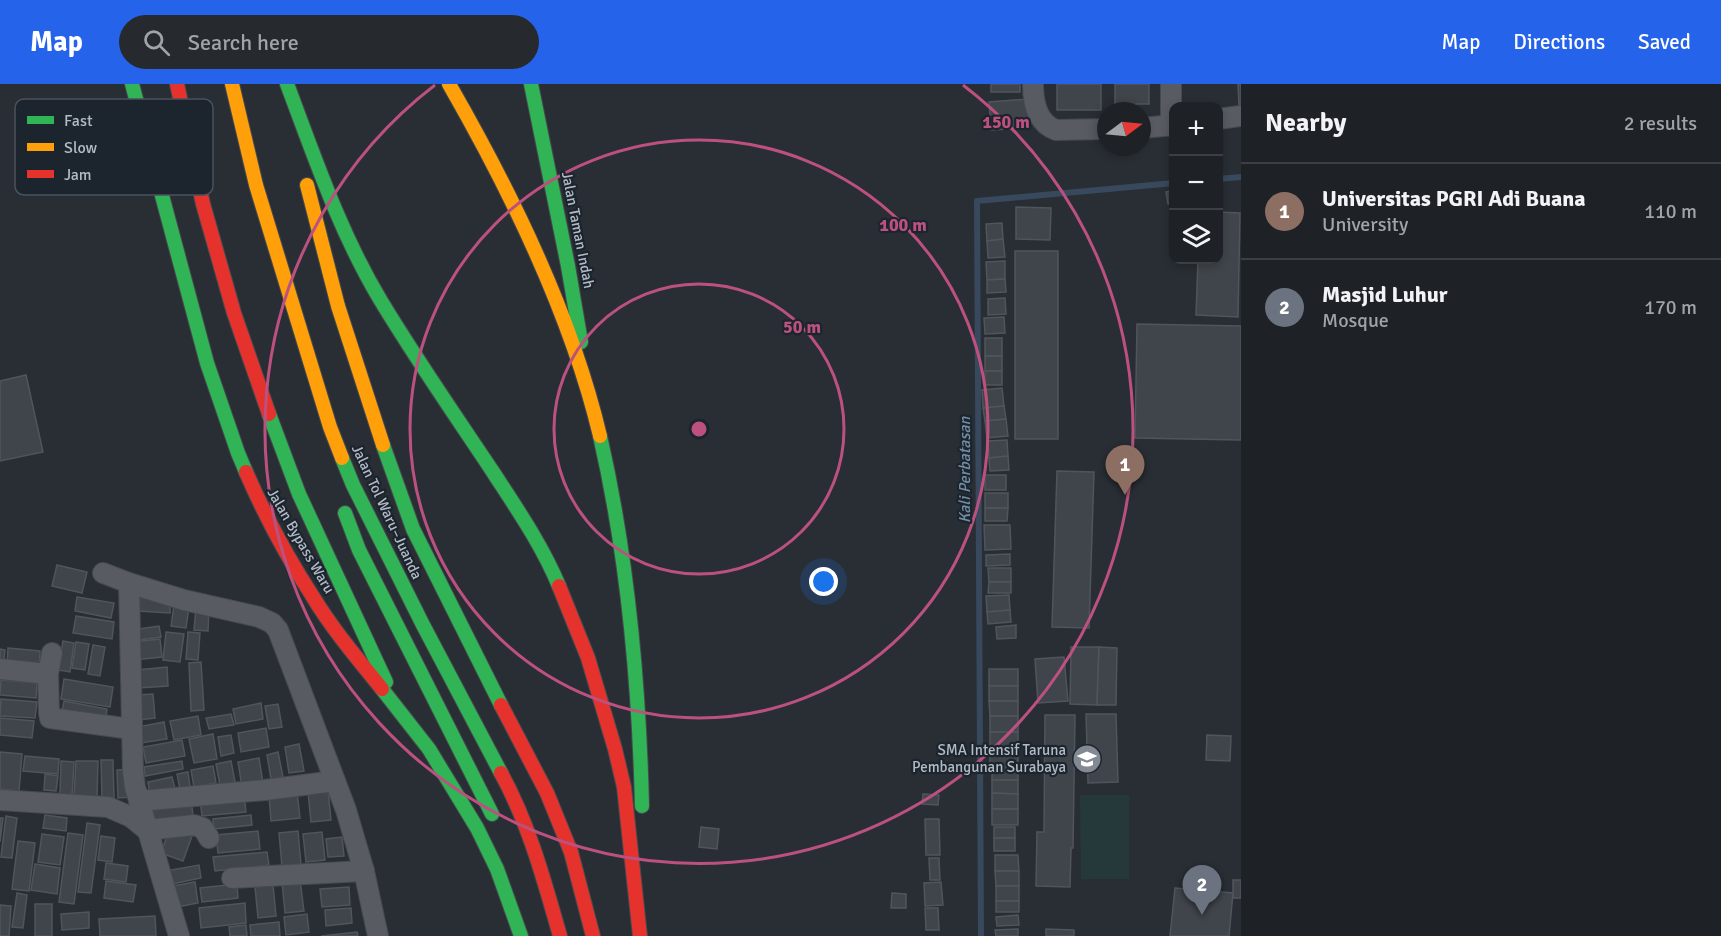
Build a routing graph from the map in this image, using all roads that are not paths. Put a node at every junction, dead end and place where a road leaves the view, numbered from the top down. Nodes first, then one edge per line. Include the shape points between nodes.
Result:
1 (132, 84) edge
2 (177, 84) edge
3 (232, 84) edge
4 (285, 84) edge
5 (433, 84) edge
6 (449, 84) edge
7 (531, 84) edge
8 (1033, 84) edge
9 (1171, 84) edge
10 (136, 99) edge
11 (180, 99) edge
12 (1171, 102) edge
13 (1241, 117) edge
14 (1223, 119) edge
15 (1169, 125) edge
16 (1151, 127) edge
17 (1097, 129) edge
18 (482, 140) junction
19 (299, 153) dead end
20 (304, 175) dead end
21 (256, 185) junction
22 (162, 195) edge
23 (201, 195) edge
24 (272, 285) dead end
25 (586, 384) junction
26 (339, 499) dead end
27 (103, 573) dead end
28 (129, 583) junction
29 (52, 653) dead end
30 (0, 669) edge
31 (48, 674) junction
32 (400, 713) junction
33 (132, 731) junction
34 (335, 781) junction
35 (0, 800) edge
36 (139, 801) junction
37 (497, 825) dead end
38 (147, 830) junction
39 (209, 838) dead end
40 (364, 872) junction
41 (232, 878) dead end
42 (519, 891) dead end
43 (179, 936) edge
44 (378, 936) edge
45 (521, 936) edge
46 (529, 936) edge
47 (560, 936) edge
48 (593, 936) edge
49 (641, 936) edge

1 - 10 main road, Jalan Bypass Waru
2 - 11 main road
3 - 21 main road, Jalan Tol Waru–Juanda
4 - 19 main road
4 - 49 main road via 360,266 519,512 556,579 588,658 615,749 624,787
5 - 18 main road
6 - 18 main road
7 - 25 main road, Jalan Taman Indah via 568,266
8 - 17 street via 1038,114 1049,128
9 - 12 street
13 - 14 street
15 - 16 street
18 - 25 main road via 549,282
20 - 48 main road, Jalan Tol Waru–Juanda via 344,326 413,529 547,793 571,852
21 - 24 main road
21 - 47 main road, Jalan Tol Waru–Juanda via 330,427 353,485 504,778 524,822
22 - 32 main road, Jalan Bypass Waru via 207,363 256,495 313,598
23 - 32 main road via 234,314 299,494
25 - 49 main road via 616,512 627,582 638,699 643,830
26 - 37 main road via 376,586
27 - 28 street
28 - 33 street
28 - 34 street via 272,623
29 - 31 street
30 - 31 street
31 - 33 street via 50,718
32 - 45 main road, Jalan Bypass Waru via 429,749 477,828 497,869
33 - 36 street via 133,772
34 - 36 street
34 - 40 street
35 - 38 street via 108,807 131,817
36 - 38 street
38 - 39 street via 194,825 203,828
38 - 43 street
40 - 41 street
40 - 44 street
42 - 46 main road

